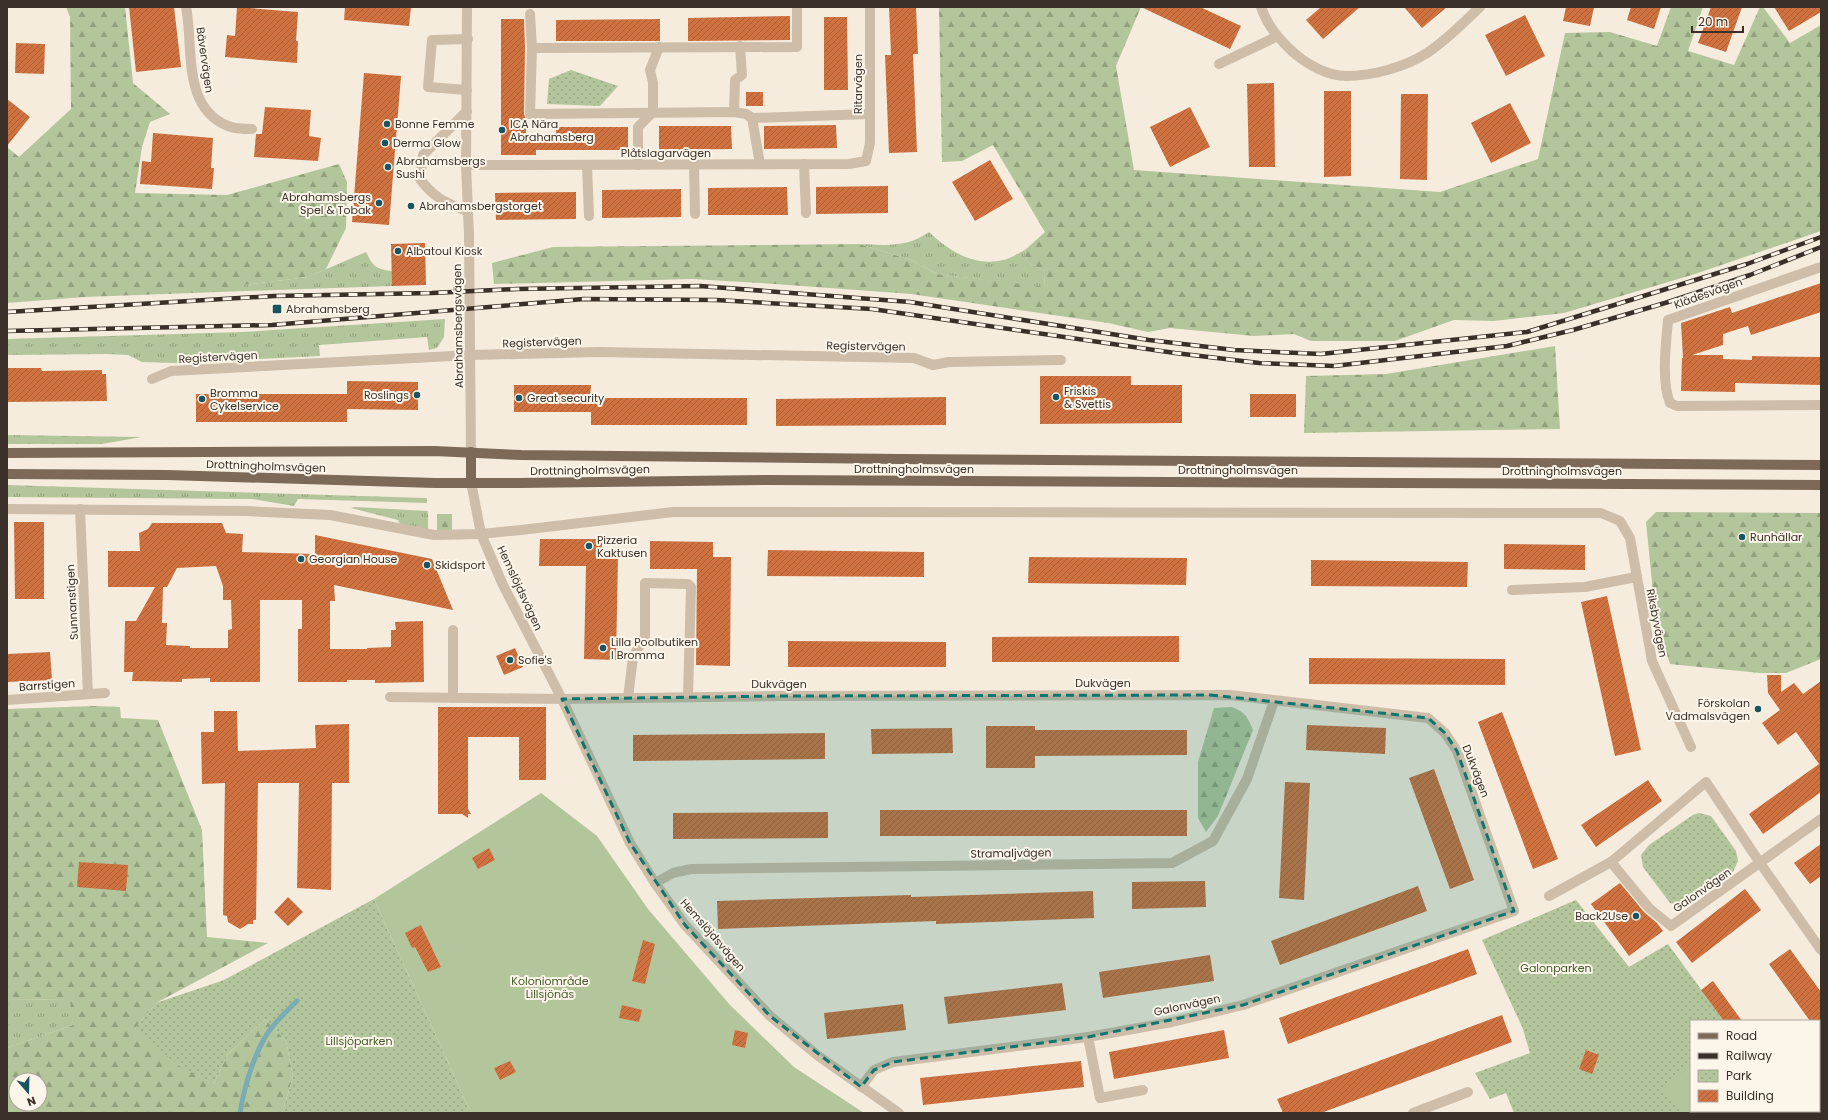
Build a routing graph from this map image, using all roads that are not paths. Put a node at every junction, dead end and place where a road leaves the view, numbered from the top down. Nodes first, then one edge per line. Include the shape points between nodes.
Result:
1 (186, 7) edge
2 (467, 7) edge
3 (797, 7) edge
4 (870, 7) edge
5 (1261, 7) edge
6 (1480, 7) edge
7 (530, 14) dead end
8 (1276, 37) junction
9 (468, 40) junction
10 (740, 46) junction
11 (659, 47) junction
12 (532, 48) junction
13 (1219, 64) dead end
14 (467, 90) junction
15 (467, 111) junction
16 (653, 112) junction
17 (734, 112) junction
18 (870, 114) junction
19 (752, 118) junction
20 (252, 130) dead end
21 (866, 161) joint
22 (760, 164) junction
23 (804, 164) junction
24 (466, 165) junction
25 (587, 165) junction
26 (638, 165) junction
27 (694, 165) junction
28 (467, 211) junction
29 (806, 213) dead end
30 (695, 214) dead end
31 (589, 216) dead end
32 (1821, 267) edge
33 (471, 356) junction
34 (1060, 360) dead end
35 (152, 379) dead end
36 (1821, 406) edge
37 (471, 452) junction
38 (7, 453) edge
39 (1821, 465) edge
40 (7, 474) edge
41 (471, 482) junction
42 (1821, 485) edge
43 (7, 509) edge
44 (80, 509) junction
45 (481, 534) junction
46 (1636, 577) junction
47 (1512, 590) dead end
48 (453, 630) dead end
49 (105, 693) dead end
50 (88, 694) junction
51 (390, 697) dead end
52 (688, 697) junction
53 (454, 698) junction
54 (628, 698) junction
55 (562, 699) junction
56 (7, 700) edge
57 (1274, 701) junction
58 (1691, 748) dead end
59 (1821, 819) edge
60 (1611, 862) junction
61 (1760, 864) junction
62 (655, 883) junction
63 (1549, 896) dead end
64 (1514, 911) joint
65 (1821, 950) edge
66 (1088, 1037) junction
67 (861, 1087) junction
68 (1142, 1090) dead end
69 (1468, 1092) dead end
70 (899, 1113) edge
71 (1413, 1113) edge

1 - 20 street, Bävervägen via 190,54 198,99 216,119 229,127
2 - 9 street, Abrahamsbergsvägen
3 - 10 street via 797,47
4 - 18 street, Ritarvägen
5 - 8 street
6 - 8 street via 1427,53 1406,64 1376,72 1345,76 1315,68
7 - 12 street
8 - 13 street
9 - 14 street, Abrahamsbergsvägen
9 - 14 street via 432,40 428,87
10 - 11 street
10 - 17 street via 742,75 735,80
11 - 12 street
11 - 16 street via 650,70 653,83
12 - 16 street via 530,114
14 - 15 street, Abrahamsbergsvägen
15 - 24 street, Abrahamsbergsvägen
15 - 28 street via 423,155 420,179 430,193
16 - 17 street
16 - 26 street via 638,127
17 - 19 street
18 - 19 street
18 - 21 street, Ritarvägen via 870,143
19 - 22 street
21 - 23 street, Plåtslagarvägen via 849,164
22 - 23 street, Plåtslagarvägen
22 - 27 street, Plåtslagarvägen
23 - 29 street
24 - 25 street, Plåtslagarvägen
24 - 28 street, Abrahamsbergsvägen
25 - 26 street, Plåtslagarvägen
25 - 31 street
26 - 27 street, Plåtslagarvägen
27 - 30 street
28 - 33 street, Abrahamsbergsvägen
32 - 36 street, Klädesvägen via 1668,320 1666,354 1666,394 1670,403 1677,406
33 - 34 street, Registervägen via 600,352 914,358 933,365 949,362
33 - 35 street, Registervägen via 171,371
33 - 37 street, Abrahamsbergsvägen
37 - 38 main road, Drottningholmsvägen
37 - 39 main road, Drottningholmsvägen via 520,455 877,459
37 - 41 main road
40 - 41 main road, Drottningholmsvägen
41 - 42 main road, Drottningholmsvägen via 775,480
41 - 45 street, Hemslöjdsvägen
43 - 44 street
44 - 45 street via 246,511 330,516 434,535
44 - 50 street, Sunnanstigen
45 - 46 street, Riksbyvägen via 680,512 1601,513 1620,521 1630,538
45 - 55 street, Hemslöjdsvägen via 519,617
46 - 47 street via 1585,587
46 - 58 street, Riksbyvägen via 1652,662
48 - 53 street
49 - 50 street, Barrstigen
50 - 56 street, Barrstigen
51 - 53 street
52 - 54 street, Dukvägen
52 - 54 street via 692,587 688,584 645,583 645,636 633,657
52 - 57 street, Dukvägen via 1230,695
53 - 55 street
54 - 55 street, Dukvägen
55 - 62 street, Hemslöjdsvägen via 630,844
57 - 62 street, Stramaljvägen via 1247,779 1213,841 1172,863 691,869 673,873
57 - 64 street, Dukvägen via 1428,718 1445,733 1456,751
59 - 61 street
60 - 61 street, Galonvägen via 1649,908 1671,926
60 - 61 street via 1706,782
60 - 63 street
61 - 65 street
62 - 67 street, Hemslöjdsvägen via 685,926 770,1016
64 - 66 street, Galonvägen via 1243,1006
66 - 67 street, Galonvägen via 892,1062 874,1070
66 - 68 street via 1100,1098
67 - 70 street, Hemslöjdsvägen
69 - 71 street

